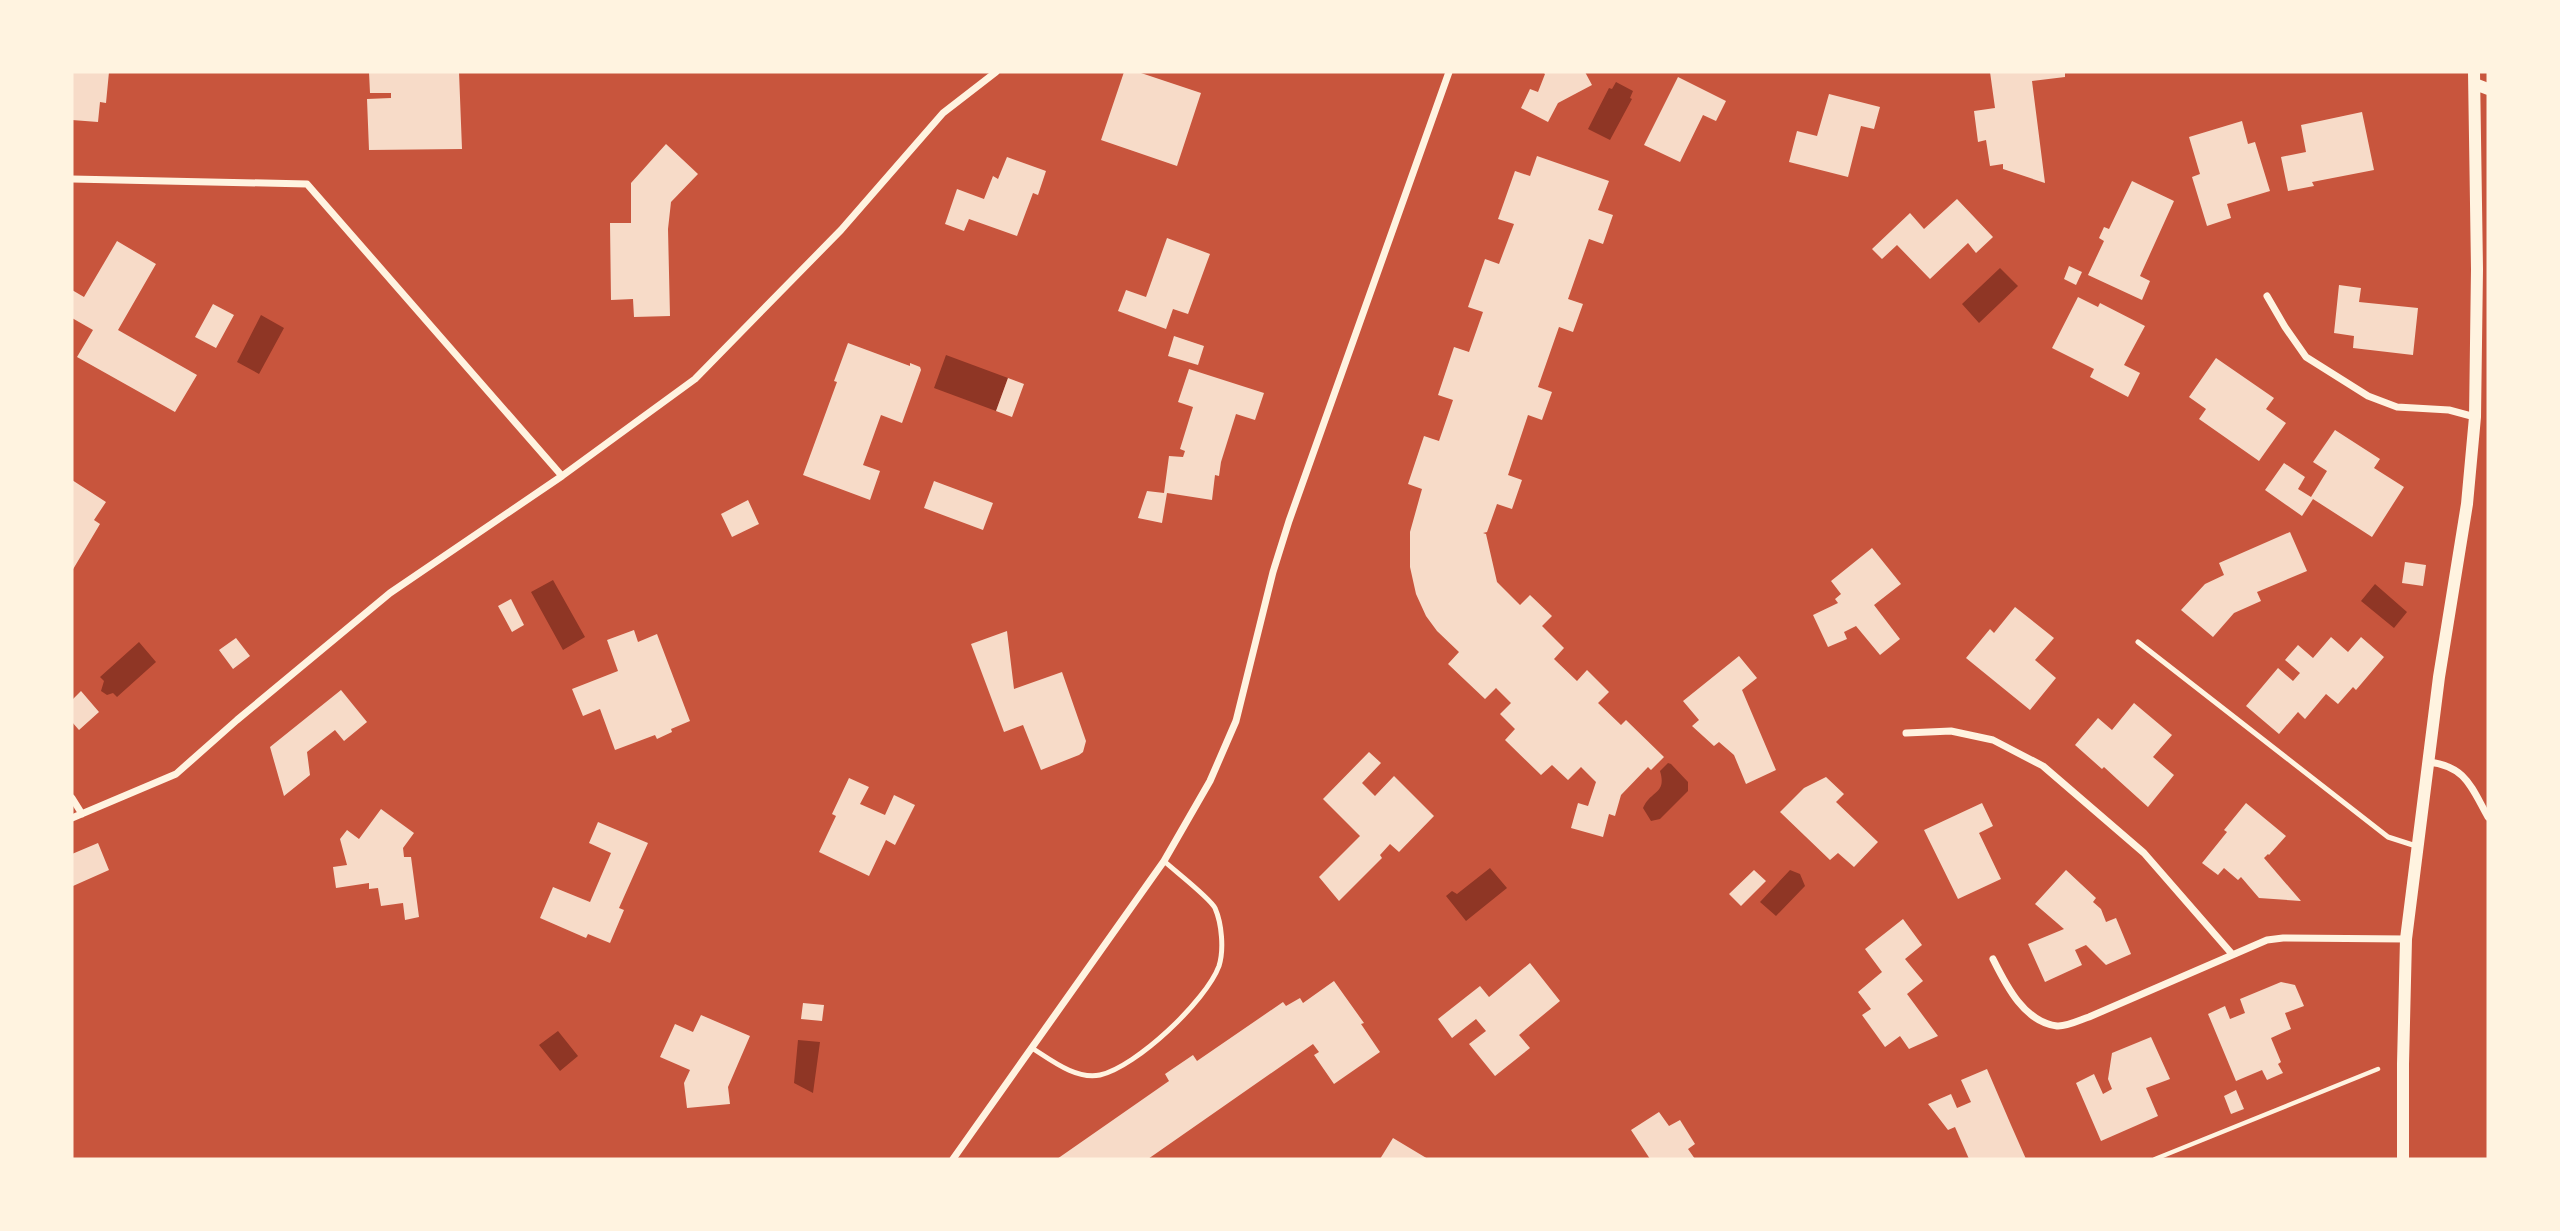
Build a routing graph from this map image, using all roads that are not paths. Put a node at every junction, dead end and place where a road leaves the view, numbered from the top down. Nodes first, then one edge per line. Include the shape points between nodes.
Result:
1 (996, 72) edge
2 (1449, 72) edge
3 (2474, 78) edge
4 (2488, 89) edge
5 (72, 179) edge
6 (2267, 296) dead end
7 (2475, 417) junction
8 (562, 476) junction
9 (2137, 642) dead end
10 (1906, 733) dead end
11 (2428, 762) junction
12 (72, 798) edge
13 (82, 814) junction
14 (2488, 817) edge
15 (72, 818) edge
16 (2418, 846) junction
17 (1164, 861) junction
18 (2406, 939) junction
19 (2232, 954) junction
20 (1993, 959) dead end
21 (1032, 1048) junction
22 (953, 1159) edge
23 (2403, 1159) edge

1 - 8 street via 943,113 841,230 695,379
2 - 17 street via 1273,572 1236,721 1210,781
3 - 4 street
3 - 7 street
5 - 8 street via 307,184
6 - 7 street via 2306,358 2368,396 2397,407
7 - 11 street via 2467,504
8 - 13 street via 390,593 176,774
9 - 16 lane via 2388,837
10 - 19 street via 1951,731 1993,740 2043,766 2144,853
11 - 14 street via 2446,764 2467,779
11 - 16 street
12 - 13 street
13 - 15 street
16 - 18 street
17 - 21 street
17 - 21 lane via 1214,907 1222,937 1219,965 1196,1004 1134,1059 1098,1076 1072,1072
18 - 19 street via 2283,938
18 - 23 street
19 - 20 street via 2059,1026 2036,1020 2009,990
21 - 22 street

